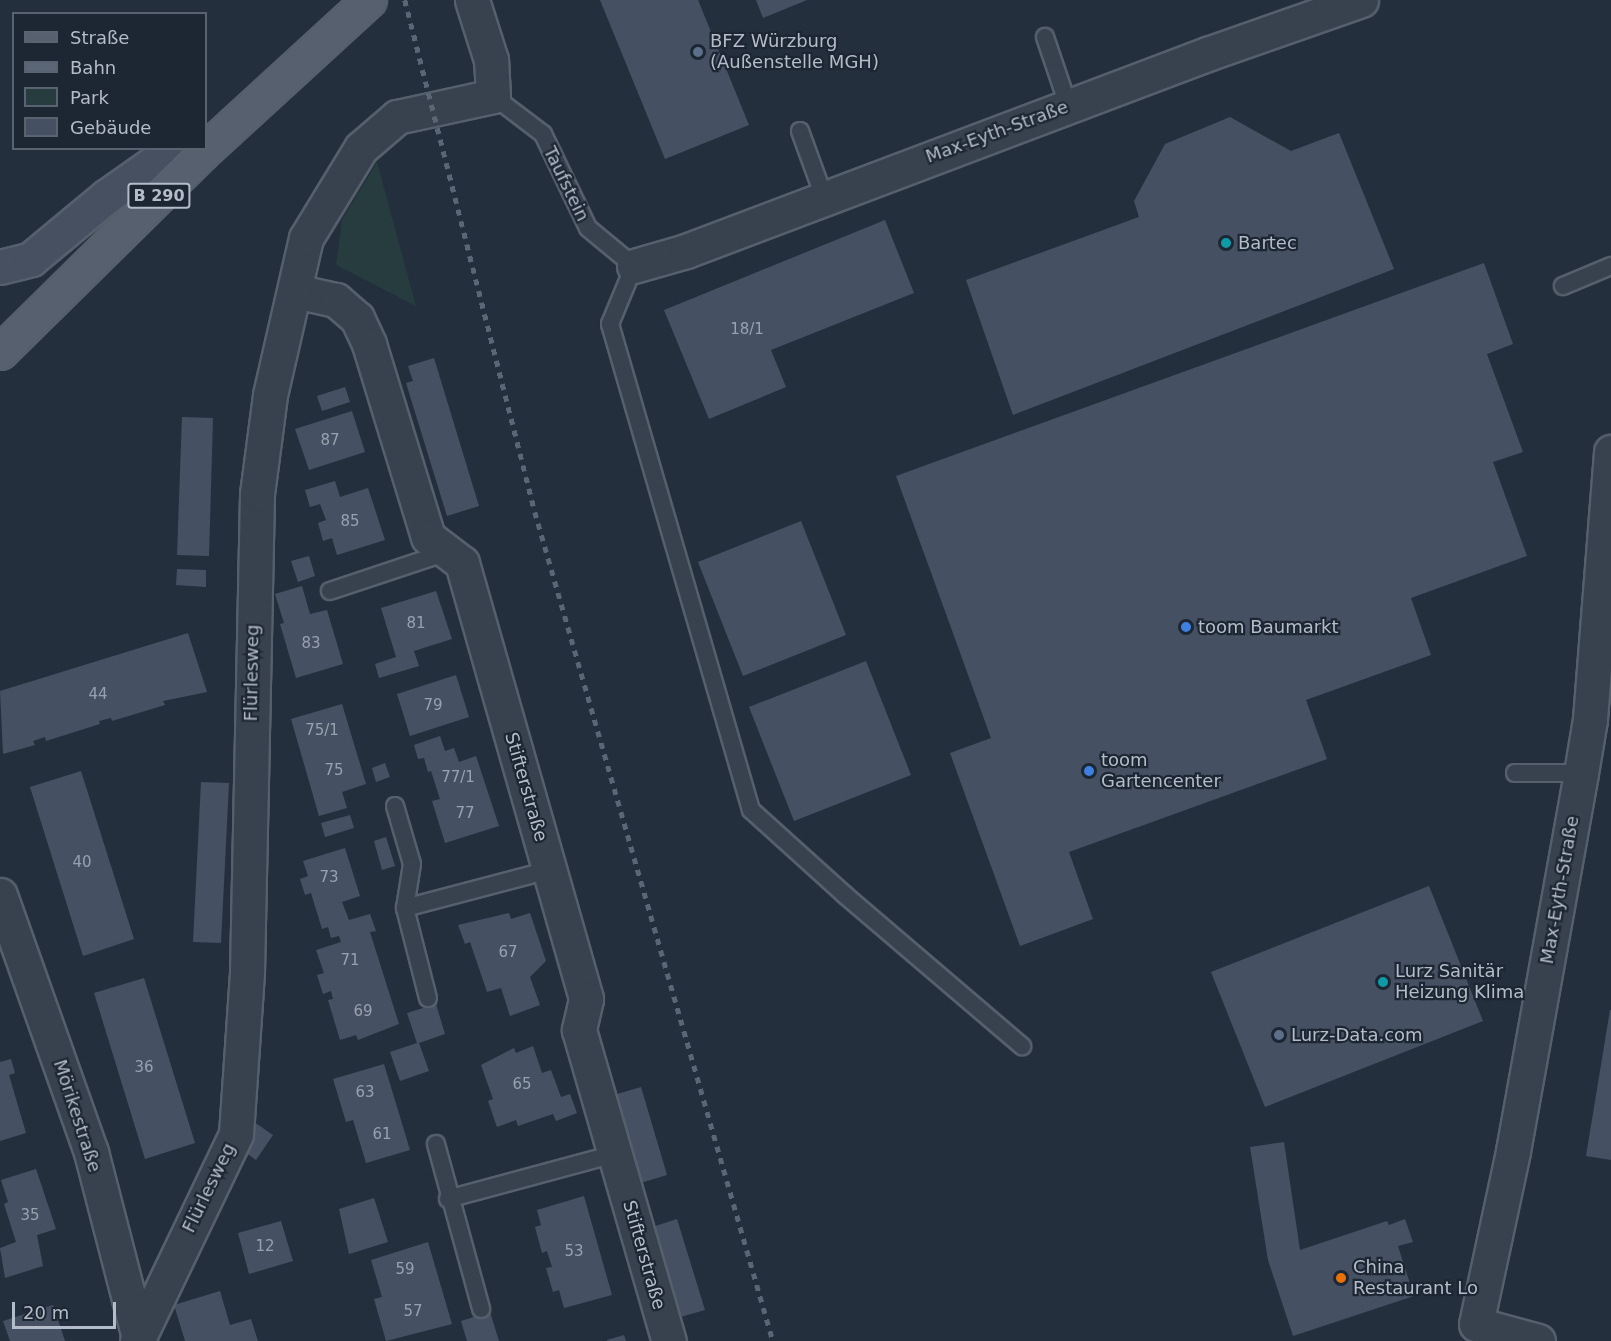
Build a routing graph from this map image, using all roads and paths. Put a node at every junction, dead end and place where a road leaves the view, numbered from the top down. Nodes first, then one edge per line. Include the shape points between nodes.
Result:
1 (369, 0) edge
2 (472, 0) edge
3 (1361, 0) edge
4 (1299, 10) edge
5 (1045, 37) dead end
6 (269, 91) junction
7 (493, 96) junction
8 (1068, 105) junction
9 (207, 127) edge
10 (800, 131) dead end
11 (172, 150) edge
12 (824, 197) junction
13 (634, 266) junction
14 (1611, 266) edge
15 (0, 267) edge
16 (1563, 286) dead end
17 (295, 291) junction
18 (0, 352) edge
19 (1611, 452) edge
20 (447, 552) junction
21 (1607, 556) edge
22 (330, 591) dead end
23 (1600, 717) edge
24 (1515, 773) dead end
25 (1581, 773) junction
26 (394, 806) dead end
27 (549, 870) junction
28 (0, 895) edge
29 (405, 908) junction
30 (428, 998) dead end
31 (1022, 1046) dead end
32 (436, 1144) dead end
33 (615, 1154) junction
34 (448, 1199) junction
35 (481, 1309) dead end
36 (139, 1340) edge
37 (669, 1341) edge
38 (1538, 1341) edge

1 - 6 main road, B 290
2 - 7 street via 491,60
3 - 4 street, Max-Eyth-Straße
4 - 8 street, Max-Eyth-Straße
5 - 8 lane
6 - 9 street
6 - 18 main road, B 290
7 - 13 lane, Taufstein via 543,134 588,228
7 - 17 street, Flürlesweg via 397,117 361,148 306,238
8 - 12 street, Max-Eyth-Straße
10 - 12 lane
11 - 15 street via 107,196 31,259
12 - 13 street, Max-Eyth-Straße via 686,251
13 - 31 lane via 610,324 752,810
14 - 16 lane
17 - 20 street, Stifterstraße via 336,300 357,318 369,344 429,537
17 - 36 street, Flürlesweg via 270,395 257,494 247,972 236,1134
19 - 21 street, Max-Eyth-Straße
20 - 22 lane
20 - 27 street, Stifterstraße via 462,563
21 - 23 street, Max-Eyth-Straße
23 - 25 street, Max-Eyth-Straße
24 - 25 lane
25 - 38 street, Max-Eyth-Straße via 1513,1151 1476,1324
26 - 29 lane via 412,864
27 - 29 lane
27 - 33 street, Stifterstraße via 586,999 579,1030
28 - 36 street, Mörikestraße via 91,1152
29 - 30 lane
32 - 34 lane
33 - 34 lane
33 - 37 street, Stifterstraße
34 - 35 lane

